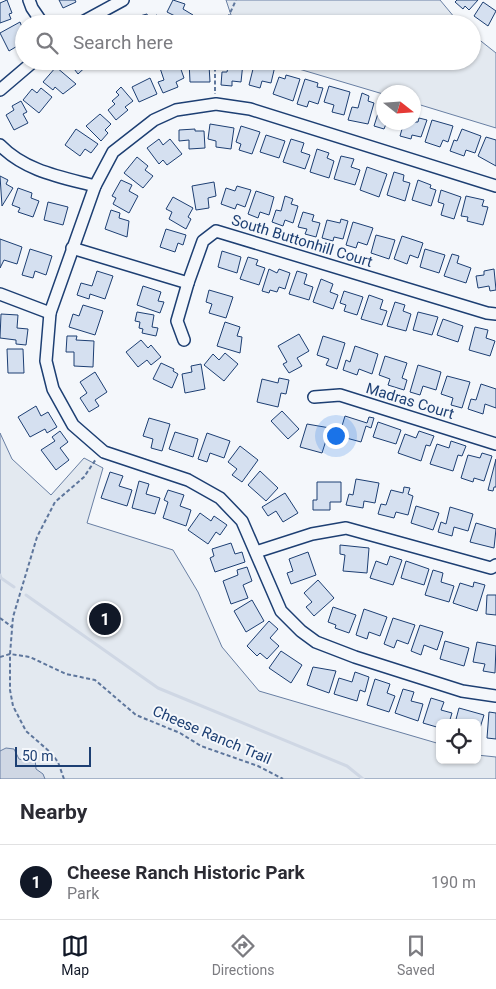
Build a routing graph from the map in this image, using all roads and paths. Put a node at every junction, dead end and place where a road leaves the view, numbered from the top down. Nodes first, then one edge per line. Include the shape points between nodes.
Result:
1 (29, 0) edge
2 (123, 0) edge
3 (236, 0) edge
4 (37, 15) edge
5 (96, 15) edge
6 (229, 15) edge
7 (23, 70) edge
8 (215, 70) edge
9 (0, 90) edge
10 (216, 104) junction
11 (0, 145) edge
12 (95, 186) junction
13 (496, 186) edge
14 (72, 248) junction
15 (188, 283) junction
16 (0, 294) edge
17 (50, 313) junction
18 (496, 314) edge
19 (184, 340) dead end
20 (314, 397) dead end
21 (496, 444) edge
22 (104, 452) junction
23 (256, 552) junction
24 (496, 565) edge
25 (0, 618) edge
26 (12, 627) junction
27 (10, 654) junction
28 (0, 657) edge
29 (496, 696) edge
30 (64, 779) edge
31 (283, 779) edge

1 - 4 street
2 - 5 street
3 - 6 path
7 - 9 street
8 - 10 path
10 - 12 street via 176,110 154,120 113,152
10 - 13 street via 250,109
11 - 12 street via 10,155 37,169
12 - 14 street
14 - 15 street
14 - 17 street
15 - 18 street, South Buttonhill Court via 203,240 216,231
15 - 19 street, South Buttonhill Court via 177,321
16 - 17 street
17 - 22 street via 46,361 53,389 73,425
20 - 21 street, Madras Court via 340,395
22 - 23 street via 188,480 220,498 242,521
22 - 26 path via 94,460 84,477 54,502 34,545
23 - 24 street via 312,534 346,528 491,568
23 - 29 street via 281,611 316,642 462,691
25 - 26 path
26 - 27 path
27 - 28 path, Cheese Ranch Trail
27 - 30 path via 10,690 19,722 58,762
27 - 31 path, Cheese Ranch Trail via 30,657 66,674 95,680 136,715

